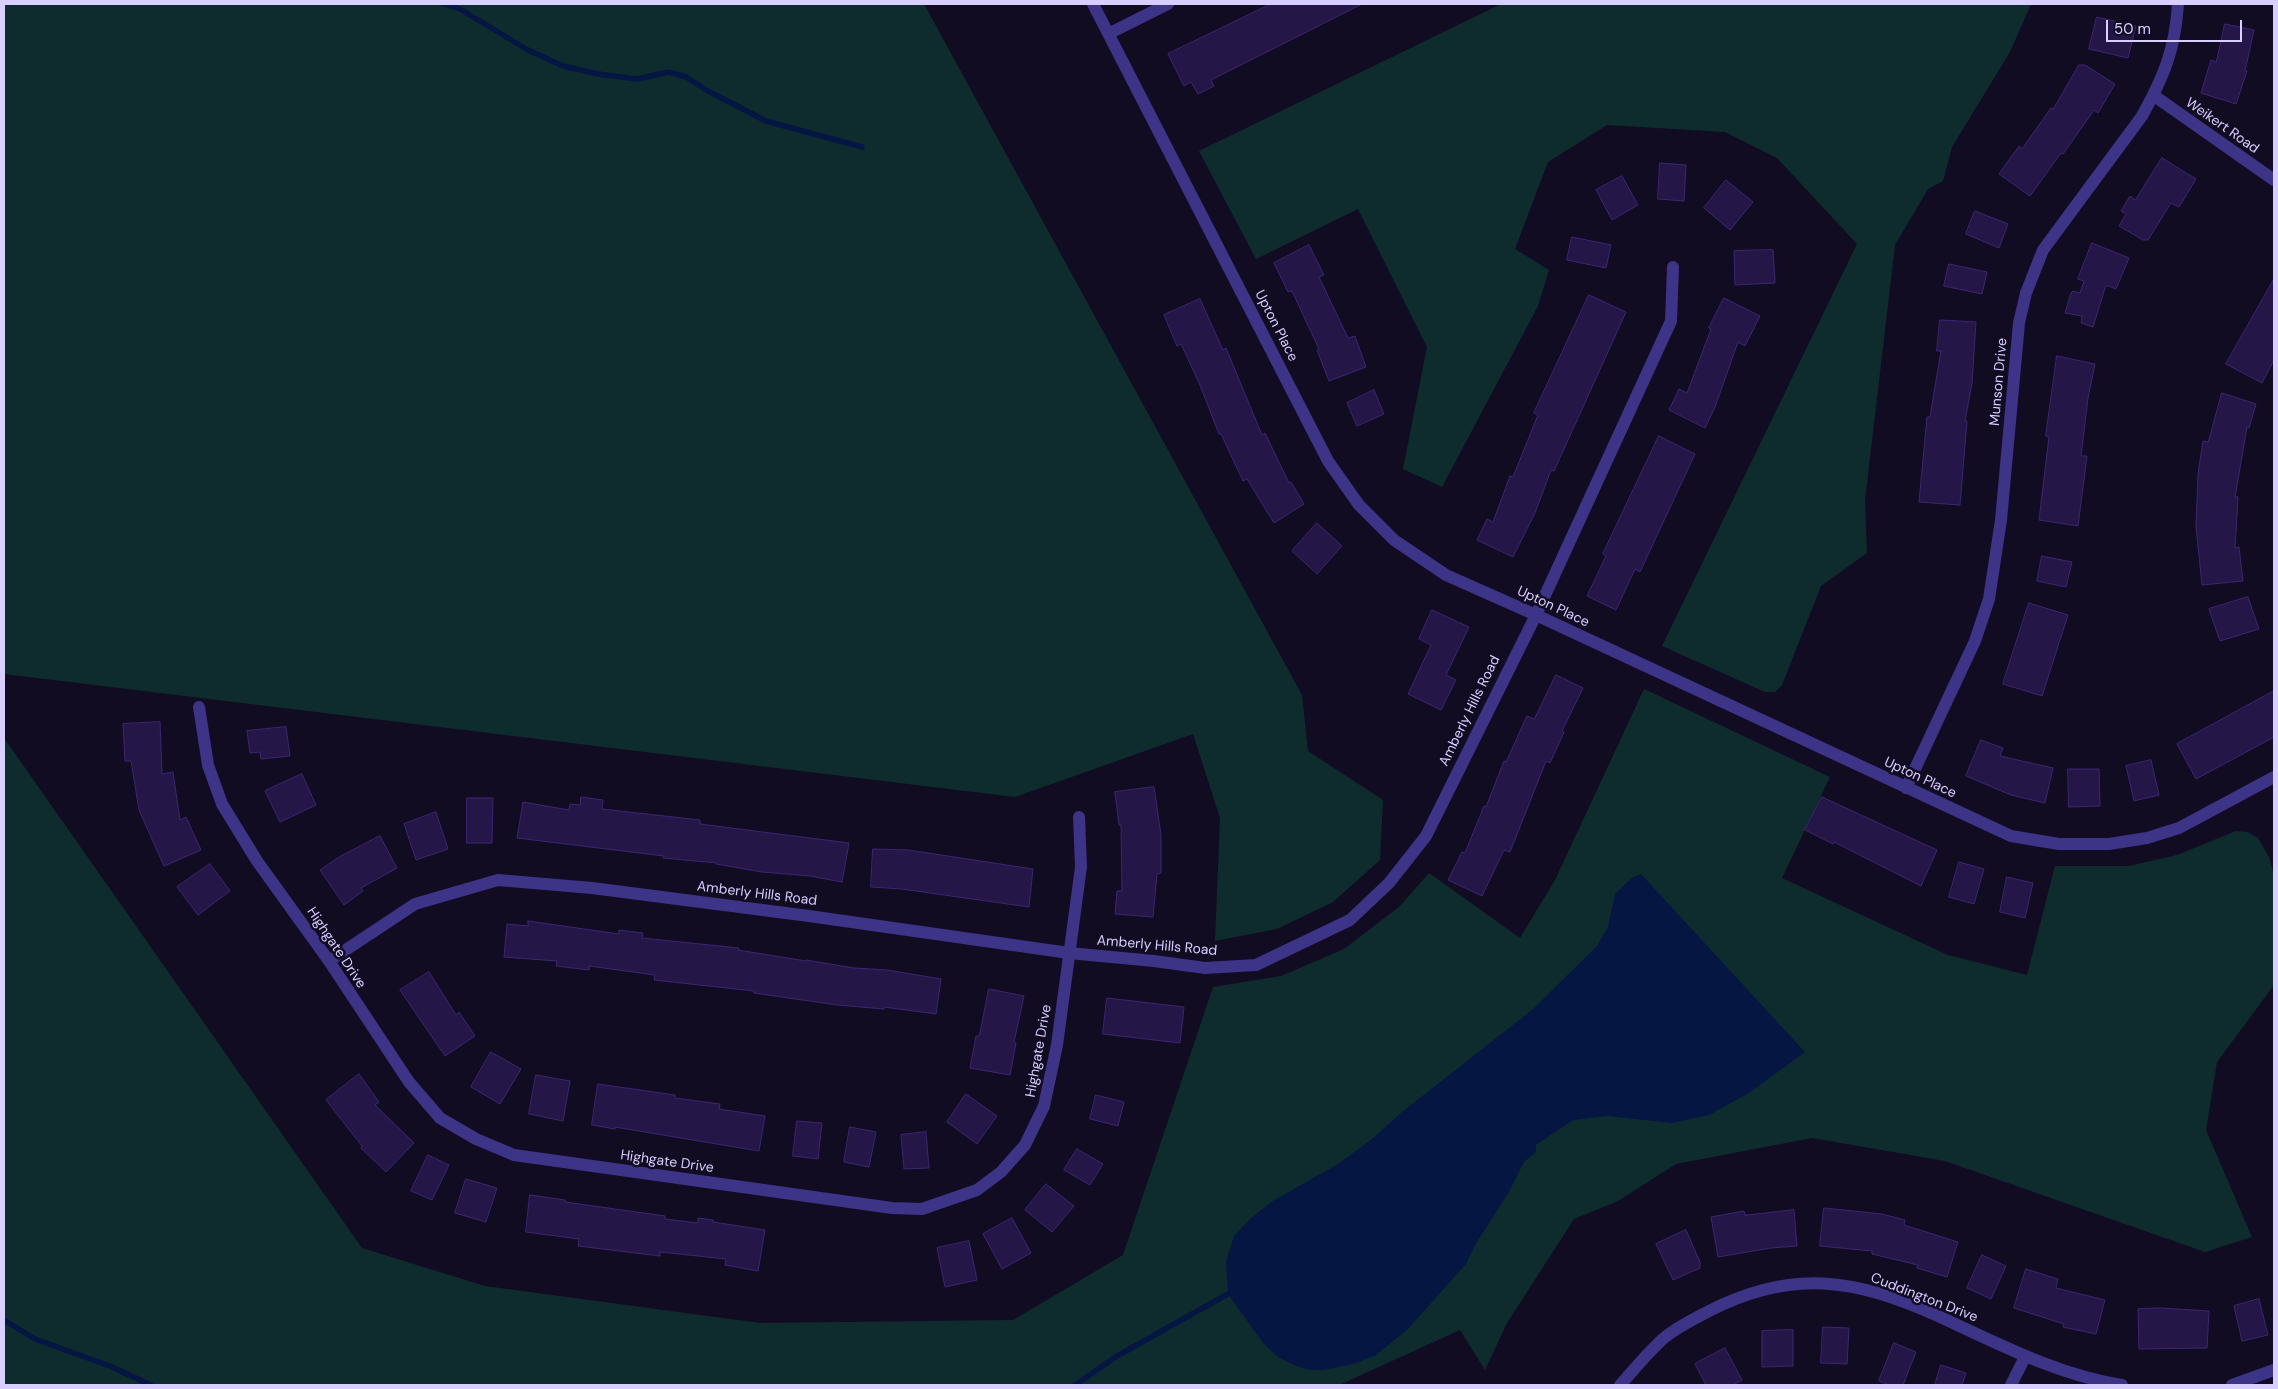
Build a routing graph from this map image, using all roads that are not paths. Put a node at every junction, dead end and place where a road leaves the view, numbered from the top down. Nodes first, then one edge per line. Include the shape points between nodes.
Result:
1 (1094, 4) edge
2 (1168, 4) edge
3 (2178, 4) edge
4 (1110, 33) junction
5 (2154, 96) junction
6 (2274, 180) edge
7 (1673, 267) dead end
8 (1536, 615) junction
9 (199, 707) dead end
10 (2274, 777) edge
11 (1906, 788) junction
12 (1079, 817) dead end
13 (1069, 953) junction
14 (329, 961) junction
15 (2025, 1356) junction
16 (2274, 1370) edge
17 (1620, 1385) edge
18 (2011, 1385) edge
19 (2122, 1385) edge
20 (2232, 1385) edge

1 - 4 street, Upton Place
2 - 4 street
3 - 5 street, Munson Drive via 2176,35 2168,65
4 - 8 street, Upton Place via 1328,461 1359,505 1394,540 1446,575
5 - 6 street, Weikert Road
5 - 11 street, Munson Drive via 2043,250 2026,293 2019,323 2001,520 1989,599 1975,641
7 - 8 street, Amberly Hills Road via 1671,322
8 - 11 street, Upton Place
8 - 13 street, Amberly Hills Road via 1426,836 1389,883 1350,920 1256,965 1205,968
9 - 14 street, Highgate Drive via 208,765 222,804
10 - 11 street, Upton Place via 2179,828 2147,838 2109,844 2060,844 2011,836
12 - 13 street, Highgate Drive via 1081,867
13 - 14 street, Amberly Hills Road via 809,916 498,880 415,904
13 - 14 street, Highgate Drive via 1057,1045 1044,1106 1025,1145 1001,1172 977,1190 922,1209 883,1207 524,1156 476,1139 440,1118 416,1089
15 - 17 street, Cuddington Drive via 1935,1315 1871,1291 1836,1283 1784,1284 1750,1292 1687,1322 1664,1338
15 - 18 street
15 - 19 street, Cuddington Drive via 2105,1383
16 - 20 street

